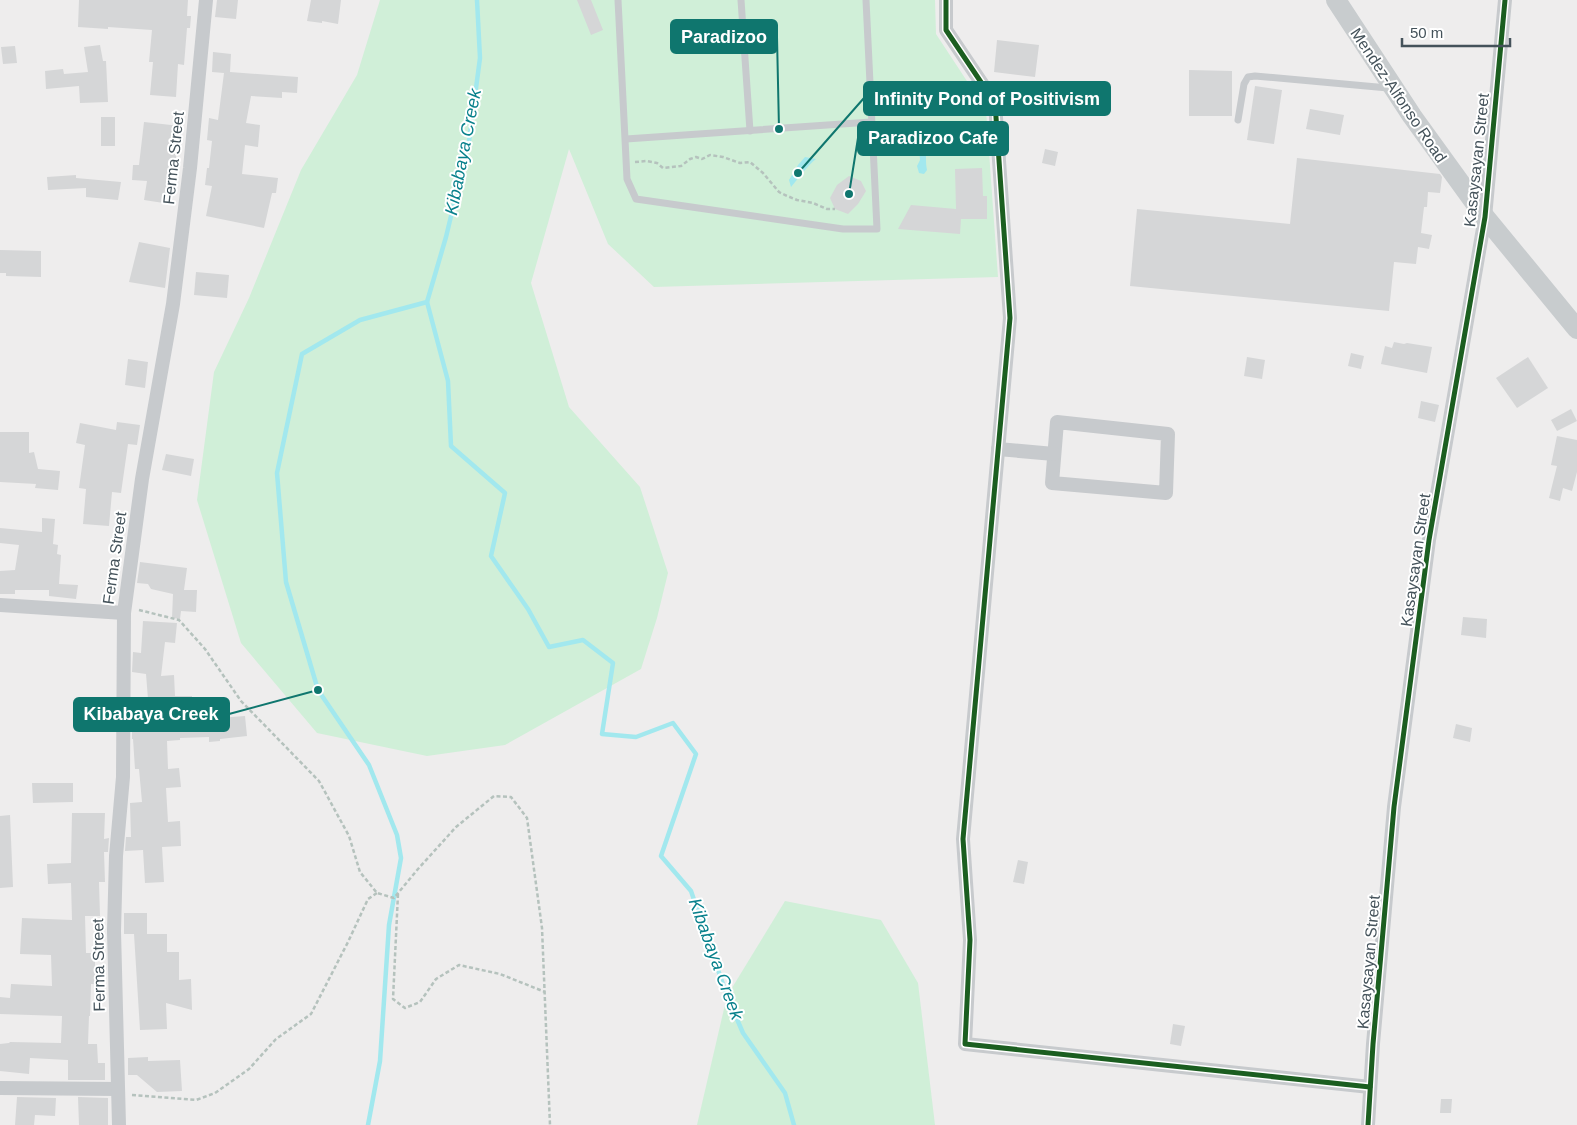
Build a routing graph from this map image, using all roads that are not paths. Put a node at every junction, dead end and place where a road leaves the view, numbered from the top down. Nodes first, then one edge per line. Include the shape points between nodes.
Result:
1 (206, 0) edge
2 (618, 0) edge
3 (741, 0) edge
4 (866, 0) edge
5 (946, 0) edge
6 (1336, 0) edge
7 (1505, 0) edge
8 (1394, 88) junction
9 (1238, 120) dead end
10 (871, 122) junction
11 (750, 131) junction
12 (626, 139) junction
13 (1484, 217) junction
14 (1577, 329) edge
15 (998, 449) junction
16 (1054, 454) junction
17 (0, 605) edge
18 (124, 610) junction
19 (1370, 1087) junction
20 (0, 1088) edge
21 (118, 1092) junction
22 (119, 1125) edge
23 (1368, 1125) edge

1 - 18 street, Ferma Street via 173,304 142,479
2 - 12 lane
3 - 11 lane
4 - 10 lane
5 - 15 street via 946,30 996,103 1010,318
6 - 8 main road, Mendez-Alfonso Road
7 - 13 street, Kasaysayan Street
8 - 9 lane via 1248,77
8 - 13 main road, Mendez-Alfonso Road
10 - 11 lane
10 - 12 lane via 877,229 843,229 636,199 627,179
11 - 12 lane
13 - 14 main road, Mendez-Alfonso Road
13 - 19 street, Kasaysayan Street via 1425,570 1394,808
15 - 16 street
15 - 19 street via 963,839 970,940 965,1044
16 - 16 street via 1052,484 1166,493 1168,434 1057,422
17 - 18 street
18 - 21 street, Ferma Street via 123,777 114,931
19 - 23 street, Kasaysayan Street
20 - 21 street
21 - 22 street, Ferma Street

